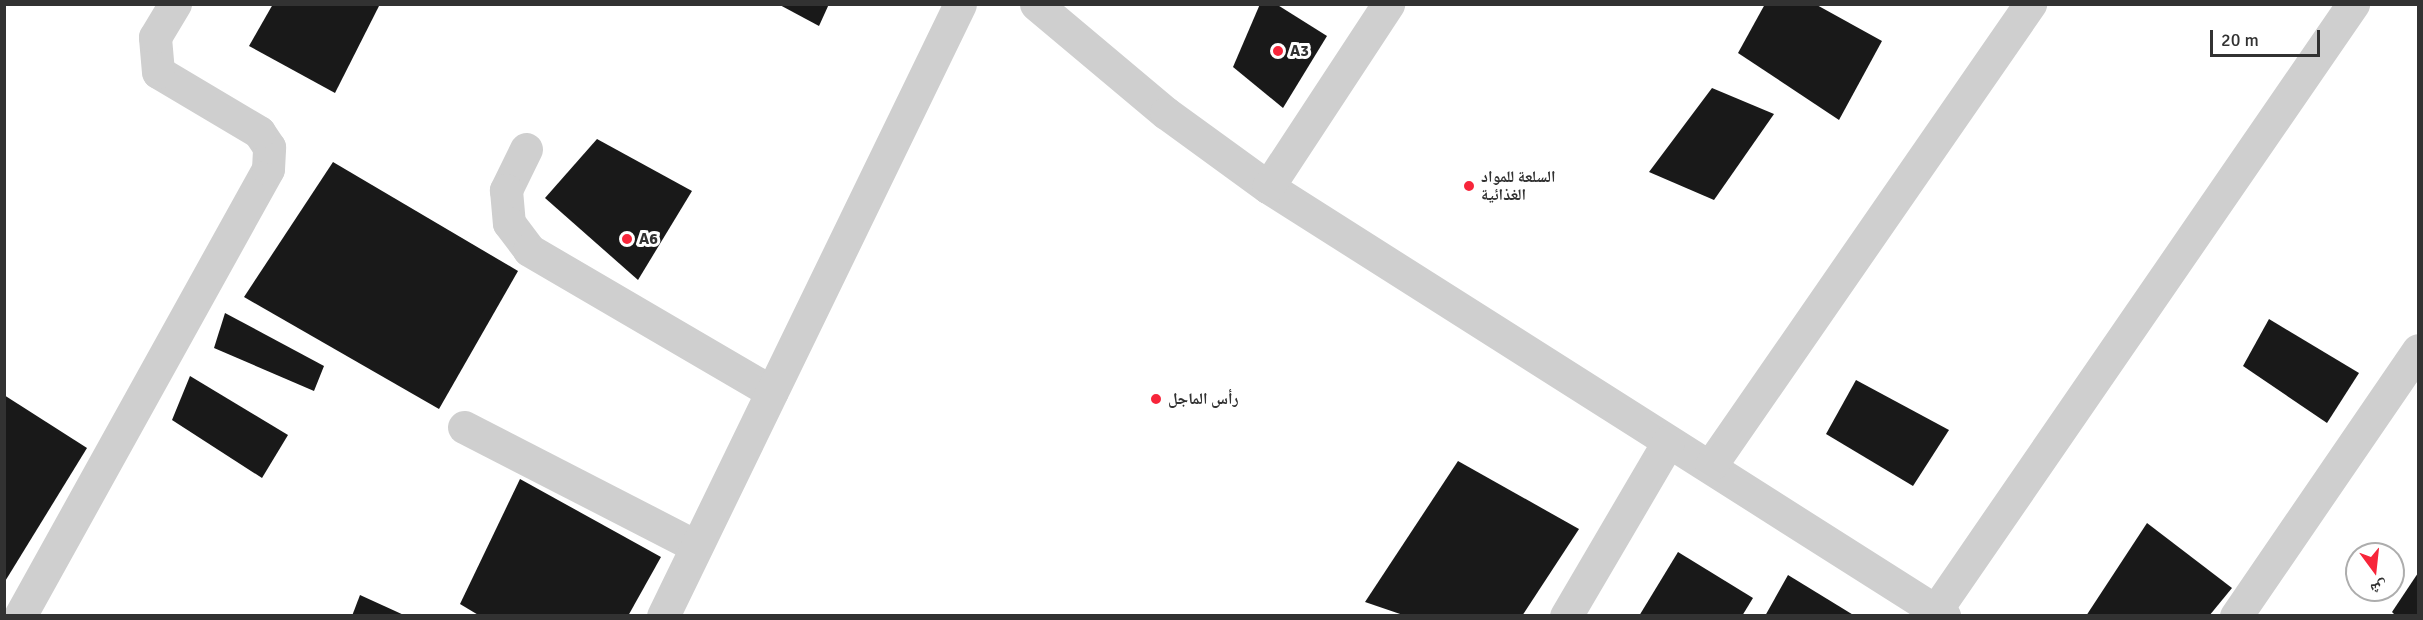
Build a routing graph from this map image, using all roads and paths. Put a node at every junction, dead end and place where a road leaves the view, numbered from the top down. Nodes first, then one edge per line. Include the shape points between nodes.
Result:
1 (175, 4) edge
2 (960, 4) edge
3 (1036, 4) edge
4 (1388, 4) edge
5 (2030, 4) edge
6 (2353, 4) edge
7 (526, 149) dead end
8 (1268, 187) junction
9 (2418, 350) edge
10 (772, 392) junction
11 (464, 427) dead end
12 (1668, 442) junction
13 (1711, 465) junction
14 (696, 546) junction
15 (1940, 613) edge
16 (20, 615) edge
17 (663, 615) edge
18 (1566, 615) edge
19 (2236, 615) edge

1 - 16 street via 154,37 158,72 259,132 269,147 268,169
2 - 10 street
3 - 8 street via 1166,113
4 - 8 street
5 - 13 street
6 - 15 street
7 - 10 street via 506,190 509,224 529,250
8 - 12 street
9 - 19 street
10 - 14 street
11 - 14 street
12 - 13 street
12 - 18 street
13 - 15 street
14 - 17 street

